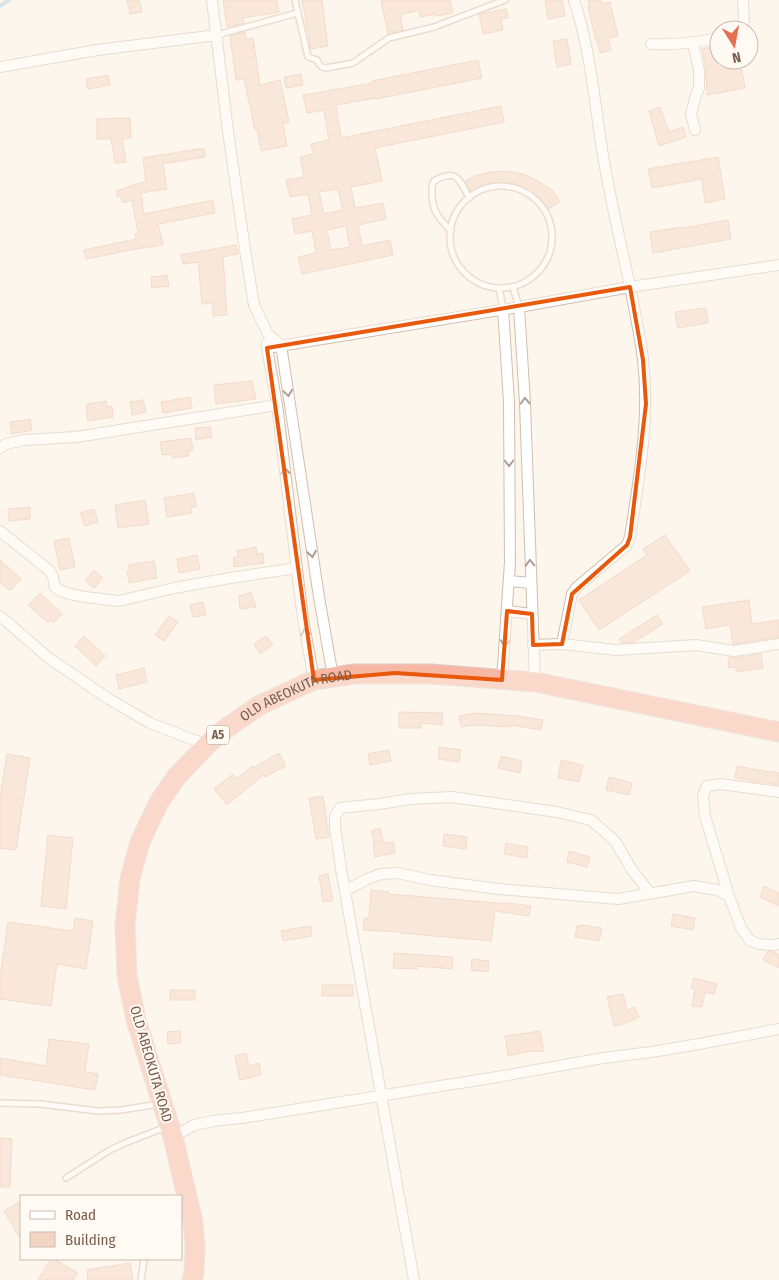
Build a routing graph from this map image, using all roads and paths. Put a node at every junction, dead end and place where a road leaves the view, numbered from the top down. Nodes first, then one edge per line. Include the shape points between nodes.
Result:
1 (212, 0) edge
2 (295, 0) edge
3 (505, 0) edge
4 (574, 0) edge
5 (743, 0) edge
6 (297, 13) junction
7 (744, 20) edge
8 (217, 35) junction
9 (709, 40) edge
10 (693, 43) junction
11 (651, 44) dead end
12 (0, 67) edge
13 (694, 130) dead end
14 (469, 198) junction
15 (451, 231) junction
16 (779, 265) edge
17 (513, 287) junction
18 (630, 287) junction
19 (499, 288) junction
20 (519, 307) junction
21 (503, 310) junction
22 (268, 334) junction
23 (281, 345) junction
24 (267, 348) junction
25 (277, 405) junction
26 (0, 448) edge
27 (0, 531) edge
28 (297, 568) junction
29 (509, 581) junction
30 (531, 583) junction
31 (507, 611) junction
32 (532, 614) junction
33 (0, 616) edge
34 (533, 644) junction
35 (562, 644) junction
36 (779, 644) edge
37 (333, 677) junction
38 (314, 680) junction
39 (502, 680) junction
40 (535, 682) junction
41 (779, 732) edge
42 (207, 745) junction
43 (779, 792) edge
44 (345, 891) junction
45 (650, 893) junction
46 (729, 896) junction
47 (779, 944) edge
48 (779, 1029) edge
49 (382, 1095) junction
50 (0, 1103) edge
51 (162, 1104) junction
52 (171, 1131) junction
53 (66, 1178) dead end
54 (144, 1260) edge
55 (141, 1280) edge
56 (192, 1280) edge
57 (414, 1280) edge

1 - 8 street
2 - 6 lane
3 - 6 lane via 434,27 389,38 353,63 326,68 308,57
4 - 18 street via 590,68 605,168
5 - 7 street
6 - 8 lane
8 - 12 street via 97,50
8 - 22 street via 254,305
9 - 10 street
10 - 11 street
10 - 13 street via 700,70 692,114
14 - 15 lane via 458,209
14 - 15 lane via 461,181 451,174 434,181 434,209
14 - 17 lane via 497,186 512,187 527,192 547,214 552,229 548,259 528,281
15 - 19 lane via 452,253 460,267 470,278
16 - 18 street
17 - 19 lane
17 - 20 lane
18 - 20 street
18 - 35 street via 643,360 646,404 642,460 630,537 627,545 572,594
19 - 21 lane
20 - 21 street
30 -> 20 street
21 - 23 street
21 -> 29 street via 509,402
22 - 23 street
22 - 24 street
23 - 24 street
23 -> 37 street
24 - 25 street
25 - 26 street via 76,437 24,440
28 -> 25 street
27 - 28 street via 50,571 55,587 61,591 104,600 119,601 174,588
38 -> 28 street
29 - 30 street
29 - 31 street
30 - 32 street
31 - 32 street
31 -> 39 street
32 - 34 street
33 - 42 street via 50,659 109,699 150,723
34 - 35 street
34 - 40 street
35 - 36 street via 616,650 696,645 734,651
37 - 38 highway, OLD ABEOKUTA ROAD / A5
37 - 39 highway, OLD ABEOKUTA ROAD / A5 via 422,674
38 - 42 highway, OLD ABEOKUTA ROAD / A5 via 260,705 225,728
39 - 40 highway, OLD ABEOKUTA ROAD / A5
40 - 41 highway, OLD ABEOKUTA ROAD / A5
42 - 51 highway, OLD ABEOKUTA ROAD / A5 via 177,776 160,802 140,842 130,879 125,925 127,976 136,1020
43 - 46 street via 721,784 707,786 703,796 705,816
44 - 45 street via 381,874 398,873 430,880 571,896 618,899
44 - 45 street via 335,827 335,816 340,808 410,798 452,797 591,820 615,841
44 - 49 street
45 - 46 street via 694,886
46 - 47 street via 749,940 760,944
48 - 49 street
49 - 52 street via 213,1121
49 - 57 street
50 - 51 lane via 104,1111
51 - 52 highway, OLD ABEOKUTA ROAD / A5
52 - 53 lane via 125,1143
52 - 56 highway, OLD ABEOKUTA ROAD / A5 via 192,1222 195,1246
54 - 55 lane

